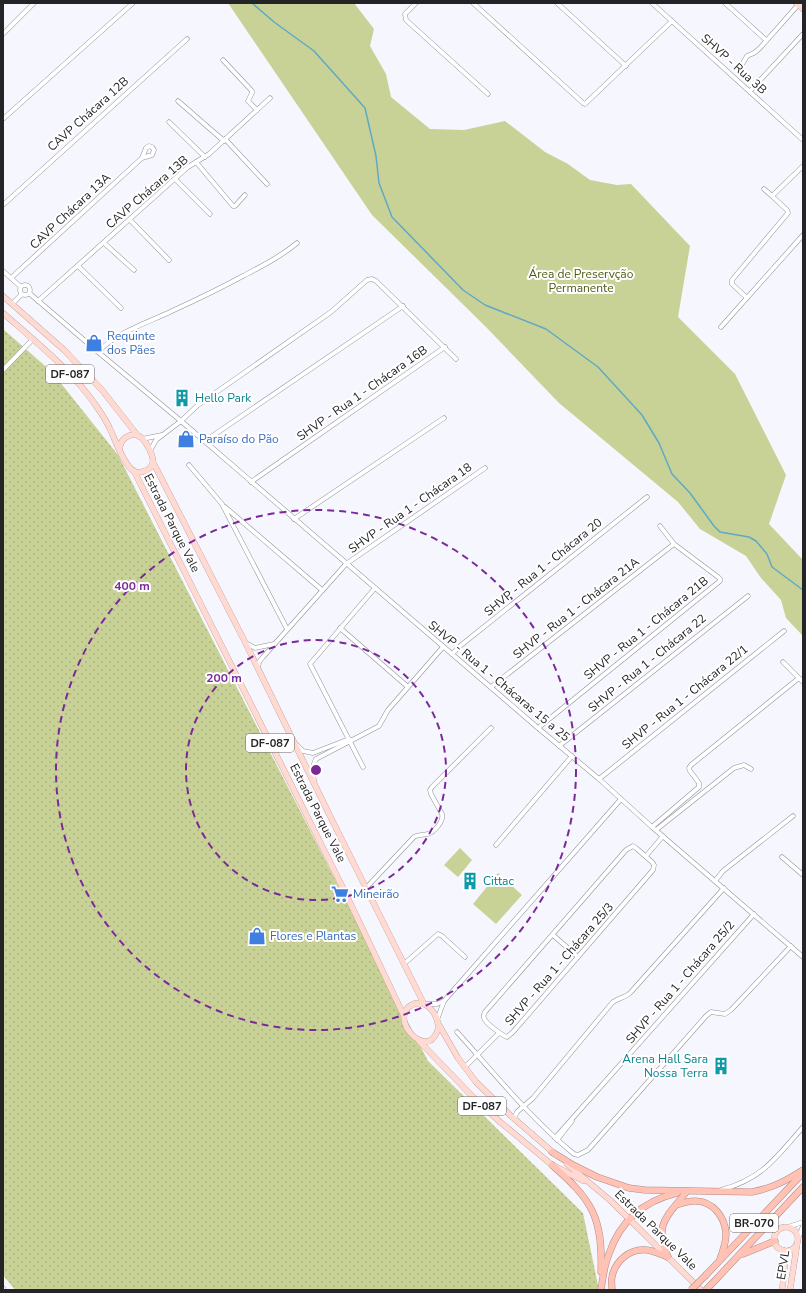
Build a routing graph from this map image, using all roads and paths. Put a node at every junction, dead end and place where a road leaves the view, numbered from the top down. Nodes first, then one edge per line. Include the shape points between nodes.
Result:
1 (34, 3) edge
2 (134, 3) edge
3 (416, 3) edge
4 (473, 3) edge
5 (557, 3) edge
6 (652, 3) edge
7 (725, 3) edge
8 (799, 6) edge
9 (672, 21) junction
10 (3, 34) edge
11 (803, 34) edge
12 (187, 39) dead end
13 (766, 40) junction
14 (223, 60) dead end
15 (626, 66) junction
16 (741, 66) dead end
17 (750, 91) junction
18 (488, 94) dead end
19 (270, 98) dead end
20 (178, 101) dead end
21 (257, 110) junction
22 (3, 119) edge
23 (169, 122) dead end
24 (225, 140) junction
25 (803, 140) edge
26 (205, 157) junction
27 (142, 158) dead end
28 (196, 162) junction
29 (803, 166) edge
30 (175, 179) junction
31 (267, 184) dead end
32 (764, 189) dead end
33 (245, 195) dead end
34 (772, 196) junction
35 (3, 205) edge
36 (210, 214) dead end
37 (130, 220) junction
38 (803, 235) edge
39 (104, 243) junction
40 (298, 243) dead end
41 (170, 260) dead end
42 (78, 266) junction
43 (134, 270) dead end
44 (3, 271) edge
45 (11, 278) junction
46 (21, 287) junction
47 (29, 293) junction
48 (22, 294) junction
49 (3, 296) edge
50 (747, 298) junction
51 (38, 301) junction
52 (12, 304) junction
53 (403, 306) junction
54 (121, 308) dead end
55 (3, 313) edge
56 (721, 327) dead end
57 (33, 339) junction
58 (445, 347) junction
59 (98, 352) junction
60 (456, 359) dead end
61 (3, 370) edge
62 (444, 418) dead end
63 (180, 421) junction
64 (162, 435) junction
65 (140, 437) junction
66 (205, 441) junction
67 (120, 448) junction
68 (150, 452) junction
69 (153, 462) junction
70 (189, 465) dead end
71 (485, 468) dead end
72 (134, 471) junction
73 (251, 482) junction
74 (646, 497) dead end
75 (222, 504) junction
76 (294, 519) junction
77 (660, 526) dead end
78 (674, 544) junction
79 (346, 564) junction
80 (375, 588) junction
81 (322, 590) junction
82 (748, 596) dead end
83 (340, 628) junction
84 (287, 629) junction
85 (784, 631) dead end
86 (245, 642) junction
87 (274, 643) junction
88 (259, 647) junction
89 (443, 647) junction
90 (452, 654) junction
91 (263, 657) junction
92 (783, 662) dead end
93 (258, 668) junction
94 (799, 678) junction
95 (803, 682) edge
96 (408, 687) junction
97 (491, 687) junction
98 (491, 728) dead end
99 (538, 728) junction
100 (351, 740) junction
101 (293, 741) junction
102 (559, 746) junction
103 (313, 753) junction
104 (572, 756) junction
105 (316, 759) junction
106 (363, 767) dead end
107 (750, 769) dead end
108 (599, 779) junction
109 (315, 784) junction
110 (621, 799) junction
111 (793, 816) dead end
112 (652, 826) junction
113 (656, 830) junction
114 (663, 836) junction
115 (496, 845) dead end
116 (646, 856) junction
117 (782, 857) dead end
118 (803, 868) edge
119 (801, 874) edge
120 (715, 881) junction
121 (366, 888) junction
122 (724, 888) junction
123 (754, 914) junction
124 (553, 935) junction
125 (791, 946) junction
126 (464, 957) dead end
127 (578, 957) junction
128 (803, 957) edge
129 (404, 964) junction
130 (444, 1001) junction
131 (424, 1004) junction
132 (404, 1016) junction
133 (438, 1023) junction
134 (457, 1032) dead end
135 (499, 1033) junction
136 (419, 1040) junction
137 (477, 1055) junction
138 (465, 1067) junction
139 (523, 1106) junction
140 (512, 1116) junction
141 (803, 1128) edge
142 (556, 1139) junction
143 (552, 1152) junction
144 (552, 1165) junction
145 (803, 1170) edge
146 (803, 1173) edge
147 (594, 1186) junction
148 (803, 1187) edge
149 (687, 1191) junction
150 (714, 1191) junction
151 (676, 1205) junction
152 (629, 1219) junction
153 (803, 1222) edge
154 (803, 1226) edge
155 (788, 1227) junction
156 (775, 1241) junction
157 (798, 1241) junction
158 (783, 1250) junction
159 (740, 1255) junction
160 (668, 1256) junction
161 (720, 1261) junction
162 (601, 1290) edge
163 (612, 1290) edge
164 (691, 1290) edge
165 (701, 1290) edge
166 (706, 1290) edge
167 (782, 1290) edge
168 (790, 1290) edge

1 - 10 street
2 - 22 street
3 - 18 street via 405,14 406,20
4 - 15 street via 583,103 587,104
5 - 15 street
6 - 9 street, SHVP - Rua 3B
7 - 13 street
8 - 13 street
9 - 15 street
9 - 17 street, SHVP - Rua 3B
11 - 17 street
12 - 35 street, CAVP Chácara 12B
13 - 16 street via 756,52 747,56
14 - 21 street via 252,91 248,101
17 - 25 street, SHVP - Rua 3B
19 - 21 street, CAVP Chácara 13B
20 - 24 street
21 - 24 street, CAVP Chácara 13B
23 - 26 street
24 - 26 street, CAVP Chácara 13B
24 - 31 street
26 - 28 street, CAVP Chácara 13B
27 - 45 street, CAVP Chácara 13A
28 - 30 street, CAVP Chácara 13B
28 - 33 street via 233,206
29 - 34 street
30 - 36 street
30 - 37 street, CAVP Chácara 13B
32 - 34 street
34 - 50 street via 788,212 732,280 732,284
37 - 39 street, CAVP Chácara 13B
37 - 41 street
38 - 50 street
39 - 42 street, CAVP Chácara 13B
39 - 43 street
40 - 59 street via 258,269 124,333
42 - 51 street, CAVP Chácara 13B
42 - 54 street
44 - 45 street
45 - 46 street
46 - 47 street via 29,287
46 - 48 street
47 - 48 street
47 - 51 street, SHVP - Rua 1 - Chácaras 15 a 25
48 - 52 street
49 - 52 main road, DF-087
50 - 56 street
51 - 59 street, SHVP - Rua 1 - Chácaras 15 a 25
52 - 65 main road, DF-087 via 64,350 102,390
53 - 58 street
53 - 63 street via 376,281 367,280 331,312 198,405
53 - 66 street
55 - 57 main road, DF-087
57 - 61 street
57 - 67 main road, DF-087 via 72,376 98,409
58 - 60 street
58 - 73 street, SHVP - Rua 1 - Chácara 16B
59 - 63 street, SHVP - Rua 1 - Chácaras 15 a 25
62 - 76 street
63 - 64 street
63 - 66 street, SHVP - Rua 1 - Chácaras 15 a 25
64 - 65 street
64 - 68 street
65 - 67 main road via 131,435 124,438 120,442
65 - 68 main road, DF-087
66 - 73 street, SHVP - Rua 1 - Chácaras 15 a 25
67 - 72 main road, DF-087 via 124,460
68 - 69 main road, DF-087
69 - 72 main road via 147,470
69 - 86 main road, Estrada Parque Vale / DF-087
70 - 75 street
71 - 79 street, SHVP - Rua 1 - Chácara 18
72 - 132 main road, Estrada Parque Vale / DF-087 via 345,892
73 - 76 street, SHVP - Rua 1 - Chácaras 15 a 25
74 - 90 street, SHVP - Rua 1 - Chácara 20
75 - 81 street
75 - 84 street
76 - 79 street, SHVP - Rua 1 - Chácaras 15 a 25
77 - 78 street
78 - 97 street, SHVP - Rua 1 - Chácara 21A
78 - 99 street, SHVP - Rua 1 - Chácara 21B via 720,581
79 - 80 street, SHVP - Rua 1 - Chácaras 15 a 25
79 - 81 street, SHVP - Rua 1 - Chácara 18
80 - 83 street
80 - 89 street, SHVP - Rua 1 - Chácaras 15 a 25
81 - 84 street, SHVP - Rua 1 - Chácara 18
82 - 102 street, SHVP - Rua 1 - Chácara 22
83 - 96 street
83 - 100 street via 310,664
84 - 87 street, SHVP - Rua 1 - Chácara 18
85 - 108 street, SHVP - Rua 1 - Chácara 22/1
86 - 88 street via 252,647
86 - 93 main road, Estrada Parque Vale / DF-087
87 - 88 street
87 - 91 street, SHVP - Rua 1 - Chácara 18
88 - 91 street
89 - 90 street, SHVP - Rua 1 - Chácaras 15 a 25
89 - 96 street
90 - 97 street, SHVP - Rua 1 - Chácaras 15 a 25
91 - 93 street, SHVP - Rua 1 - Chácara 18
92 - 94 street
93 - 101 main road, Estrada Parque Vale / DF-087
94 - 95 street
94 - 112 street via 691,765 690,771 699,783 699,788
96 - 100 street via 388,710 379,726
97 - 99 street, SHVP - Rua 1 - Chácaras 15 a 25
98 - 121 street via 430,790 442,814 442,821 431,832 414,837
99 - 102 street, SHVP - Rua 1 - Chácaras 15 a 25
100 - 103 street
100 - 105 street
100 - 106 street
101 - 103 street via 303,751
101 - 109 main road, Estrada Parque Vale / DF-087
102 - 104 street, SHVP - Rua 1 - Chácaras 15 a 25
103 - 105 street
104 - 108 street, SHVP - Rua 1 - Chácaras 15 a 25
104 - 115 street
105 - 109 street via 312,772
107 - 113 street via 744,765 734,768
108 - 110 street, SHVP - Rua 1 - Chácaras 15 a 25
109 - 121 main road, Estrada Parque Vale / DF-087
110 - 112 street, SHVP - Rua 1 - Chácaras 15 a 25
110 - 130 street
111 - 120 street via 723,871
112 - 113 street, SHVP - Rua 1 - Chácaras 15 a 25
113 - 114 street, SHVP - Rua 1 - Chácaras 15 a 25
114 - 116 street
114 - 120 street, SHVP - Rua 1 - Chácaras 15 a 25
116 - 124 street, SHVP - Rua 1 - Chácara 25/3 via 632,846 628,848
116 - 127 street, SHVP - Rua 1 - Chácara 25/3 via 653,864 653,870
117 - 119 street
118 - 119 street
120 - 122 street, SHVP - Rua 1 - Chácaras 15 a 25
121 - 129 main road, Estrada Parque Vale / DF-087
122 - 123 street, SHVP - Rua 1 - Chácaras 15 a 25
122 - 139 street via 631,992 612,1003
123 - 125 street, SHVP - Rua 1 - Chácaras 15 a 25
123 - 142 street, SHVP - Rua 1 - Chácara 25/2
124 - 127 street
124 - 135 street, SHVP - Rua 1 - Chácara 25/3 via 485,1012 484,1020
125 - 128 street, SHVP - Rua 1 - Chácaras 15 a 25
125 - 142 street via 731,1010 725,1014 711,1012 706,1016 588,1150 578,1155 574,1154
126 - 129 street via 438,934
127 - 135 street, SHVP - Rua 1 - Chácara 25/3 via 513,1032 507,1037
129 - 131 main road, Estrada Parque Vale / DF-087
130 - 131 street
130 - 133 street
131 - 132 main road via 410,1006
131 - 133 main road, DF-087
132 - 136 main road, DF-087 via 409,1033
133 - 136 main road via 433,1038 428,1041
133 - 138 main road, Estrada Parque Vale / DF-087
134 - 137 street
135 - 137 street
136 - 144 main road, Estrada Parque Vale / DF-087 via 484,1108
137 - 138 street
137 - 139 street
138 - 140 main road, Estrada Parque Vale / DF-087 via 484,1090
139 - 140 street
139 - 142 street
140 - 143 main road, Estrada Parque Vale / DF-087
141 - 150 street via 769,1166 749,1180
143 - 147 main road, Estrada Parque Vale / DF-087
143 - 149 highway via 597,1177 622,1186 645,1190
144 - 147 main road, Estrada Parque Vale / DF-087
144 - 162 highway via 581,1192 597,1222 602,1252
145 - 150 highway via 789,1179 752,1192
146 - 161 highway, BR-070
147 - 152 main road, Estrada Parque Vale / DF-087
148 - 159 highway, BR-070
149 - 150 highway
149 - 151 highway
149 - 152 highway via 654,1201
151 - 160 highway via 668,1212 661,1234
151 - 161 highway via 696,1201 716,1210 723,1221 726,1236
152 - 160 main road, Estrada Parque Vale / DF-087
152 - 162 highway via 620,1230 608,1254
153 - 155 street
154 - 157 street, EPVL
155 - 156 main road via 778,1230
155 - 157 main road via 798,1235
156 - 158 main road
156 - 159 highway
157 - 158 main road via 791,1250
157 - 168 main road, EPVL
158 - 167 main road, EPVL via 785,1272
159 - 166 highway, BR-070
160 - 163 highway via 645,1250 628,1254 614,1270 611,1279
160 - 165 main road, Estrada Parque Vale / DF-087
161 - 164 highway, BR-070, bridge

